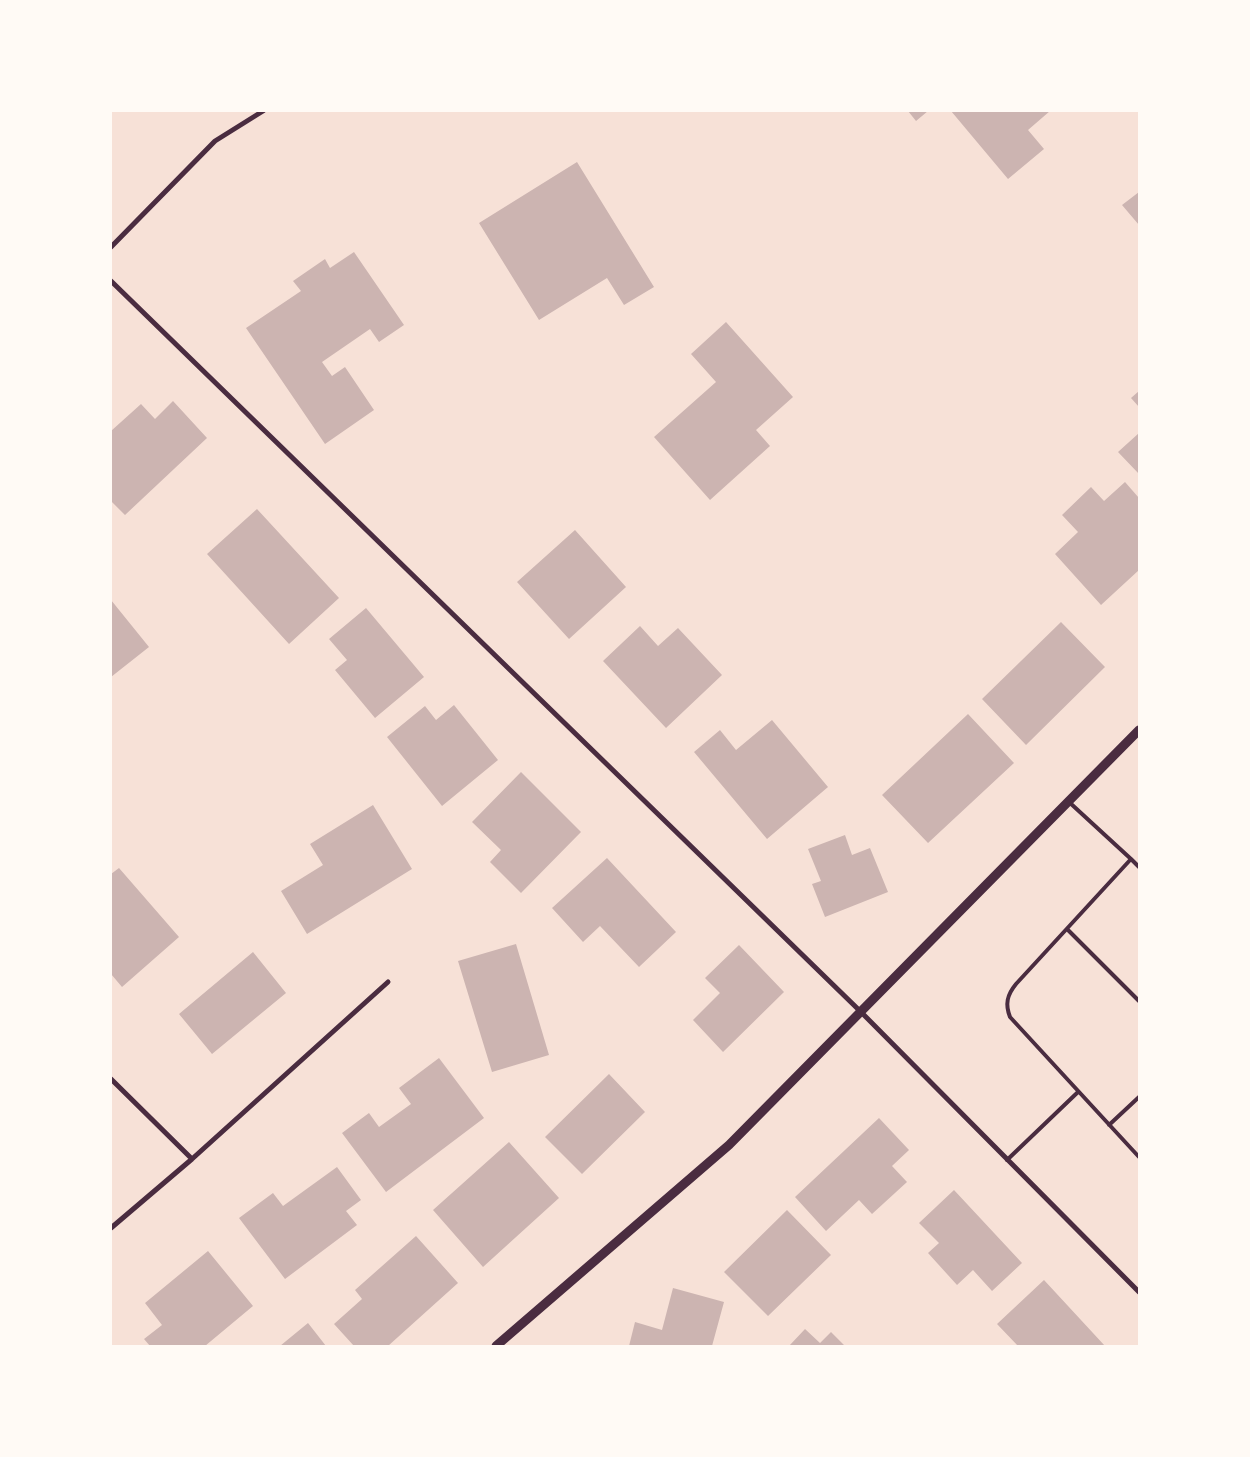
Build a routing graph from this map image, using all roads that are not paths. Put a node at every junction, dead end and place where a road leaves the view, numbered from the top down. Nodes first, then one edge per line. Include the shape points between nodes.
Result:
1 (263, 111) edge
2 (111, 247) edge
3 (111, 281) edge
4 (1139, 730) edge
5 (1068, 801) junction
6 (1131, 859) junction
7 (1139, 866) edge
8 (1067, 929) junction
9 (388, 982) dead end
10 (1139, 1001) edge
11 (860, 1011) junction
12 (111, 1079) edge
13 (1078, 1092) junction
14 (1139, 1097) edge
15 (1109, 1125) junction
16 (1139, 1157) edge
17 (192, 1159) junction
18 (1007, 1160) junction
19 (111, 1228) edge
20 (1139, 1292) edge
21 (496, 1346) edge

1 - 2 street via 215,141
3 - 11 street
4 - 5 street
5 - 6 lane
5 - 11 street
6 - 7 lane
6 - 8 lane
8 - 10 lane
8 - 13 lane via 1016,984 1006,1000 1010,1017
9 - 17 street
11 - 18 street
11 - 21 street via 729,1145
12 - 17 street
13 - 15 lane
13 - 18 lane
14 - 15 lane
15 - 16 lane
17 - 19 street
18 - 20 street

